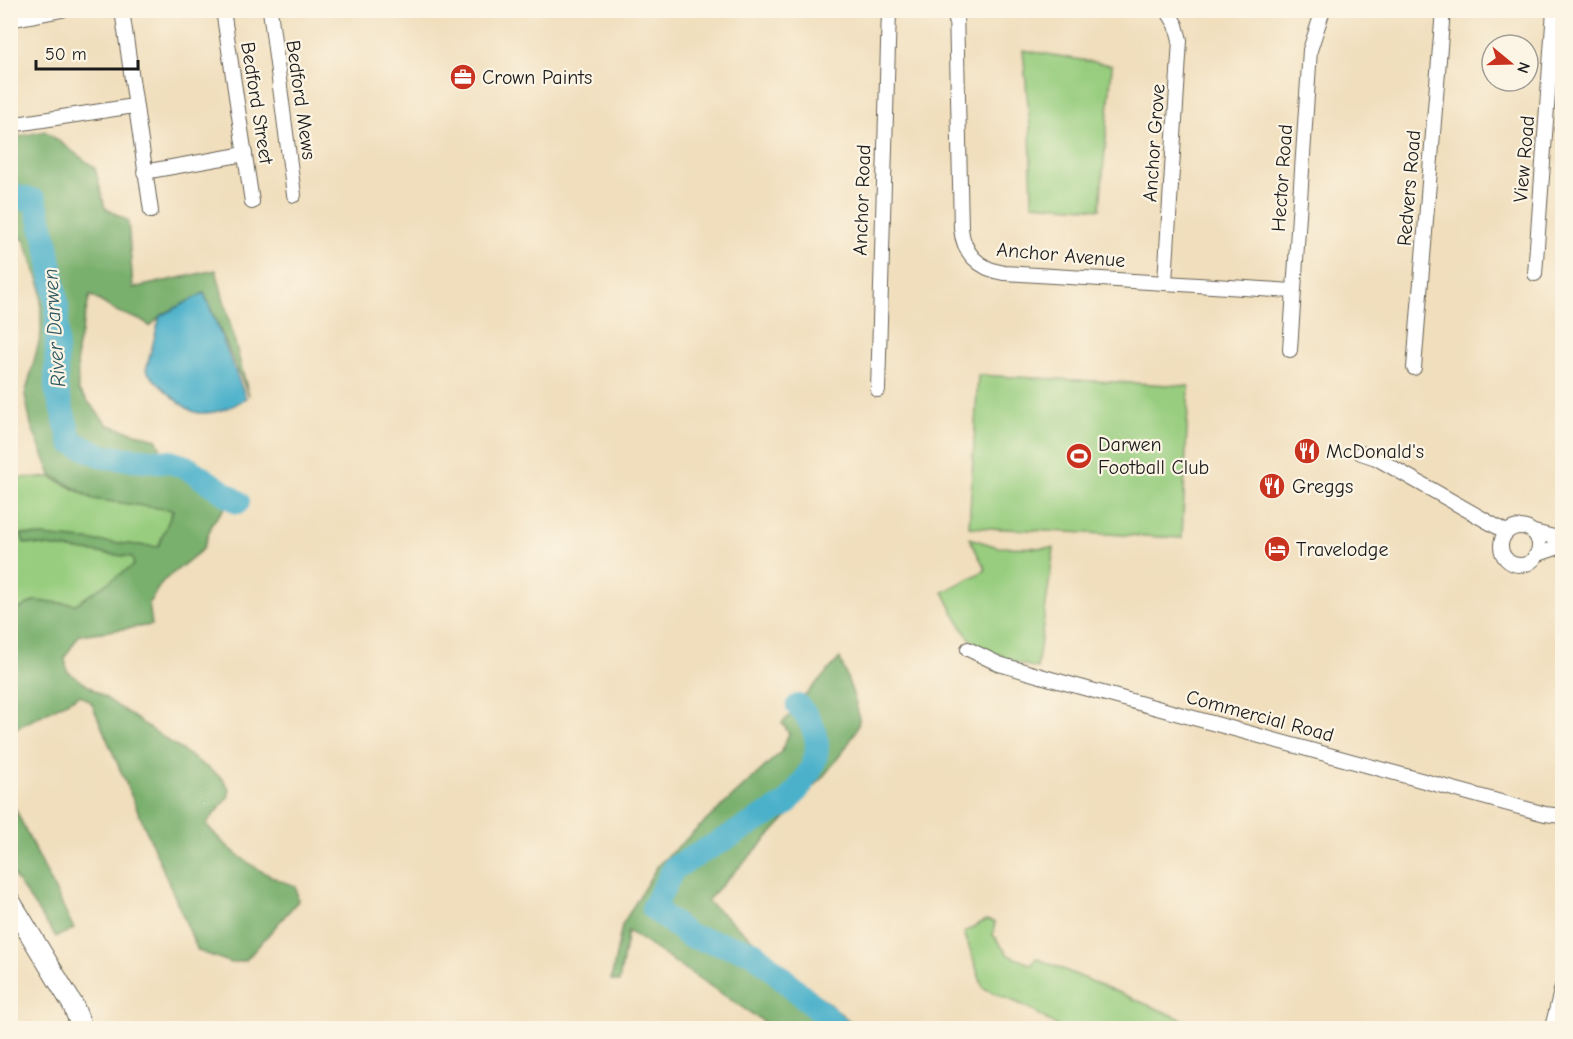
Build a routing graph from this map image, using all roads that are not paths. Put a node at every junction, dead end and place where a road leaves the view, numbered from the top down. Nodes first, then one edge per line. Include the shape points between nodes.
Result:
1 (62, 10) edge
2 (123, 10) edge
3 (223, 10) edge
4 (270, 10) edge
5 (889, 10) edge
6 (956, 10) edge
7 (1167, 10) edge
8 (1323, 10) edge
9 (1443, 10) edge
10 (1554, 10) edge
11 (10, 20) edge
12 (1557, 71) edge
13 (134, 106) junction
14 (16, 124) edge
15 (245, 154) junction
16 (144, 172) junction
17 (294, 195) dead end
18 (252, 202) dead end
19 (151, 211) dead end
20 (1535, 274) dead end
21 (1165, 282) junction
22 (1293, 291) junction
23 (1290, 350) dead end
24 (1414, 368) dead end
25 (878, 390) dead end
26 (1361, 453) dead end
27 (1506, 532) junction
28 (1534, 532) junction
29 (1563, 539) edge
30 (1563, 546) edge
31 (1536, 555) junction
32 (968, 649) dead end
33 (1545, 814) junction
34 (1563, 816) edge
35 (1563, 823) edge
36 (10, 902) edge
37 (1563, 987) edge
38 (82, 1029) edge
39 (1552, 1029) edge

1 - 11 street
2 - 13 street
3 - 15 street, Bedford Street
4 - 17 street, Bedford Mews
5 - 25 street, Anchor Road
6 - 21 street, Anchor Avenue via 961,228 971,256 986,268 1004,273
7 - 21 street, Anchor Grove via 1180,40
8 - 22 street, Hector Road via 1310,50
9 - 24 street, Redvers Road
10 - 12 street, View Road
12 - 20 street, View Road
13 - 14 street
13 - 16 street
15 - 16 street
15 - 18 street, Bedford Street
16 - 19 street
21 - 22 street, Anchor Avenue
22 - 23 street, Hector Road
26 - 27 street
27 - 28 street via 1522,526
27 - 31 street via 1501,549 1507,560 1525,564
28 - 29 street
28 - 31 street via 1539,543
30 - 31 street
32 - 33 street, Commercial Road via 999,664 1051,679
33 - 34 street, Commercial Road
33 - 35 street, Commercial Road
36 - 38 street via 73,1005
37 - 39 street

